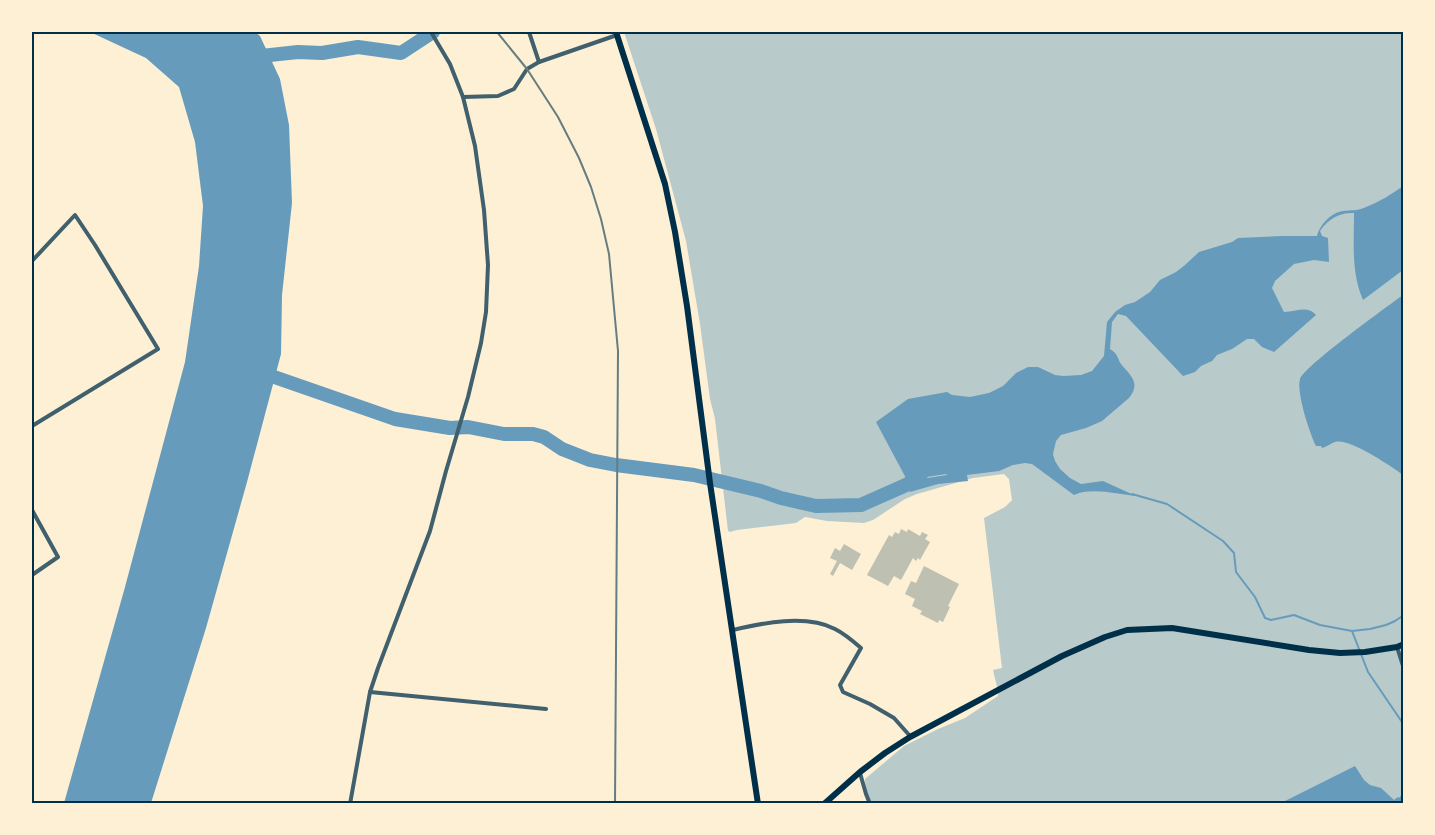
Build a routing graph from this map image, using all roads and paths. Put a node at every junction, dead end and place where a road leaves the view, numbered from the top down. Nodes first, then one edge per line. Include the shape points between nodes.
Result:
1 (431, 32) edge
2 (529, 32) edge
3 (616, 33) edge
4 (539, 62) junction
5 (463, 97) junction
6 (32, 261) edge
7 (32, 426) edge
8 (32, 510) edge
9 (32, 575) edge
10 (732, 630) junction
11 (1400, 646) edge
12 (1404, 669) edge
13 (370, 692) junction
14 (546, 709) dead end
15 (910, 737) junction
16 (860, 772) junction
17 (350, 804) edge
18 (758, 804) edge
19 (824, 804) edge
20 (870, 804) edge

1 - 5 street
2 - 4 street
3 - 4 street
3 - 10 main road via 664,184 675,232
4 - 5 street via 527,69 514,89 498,96
5 - 13 street via 484,210 488,254 486,312 468,397 430,531
6 - 7 street via 75,215 158,349
8 - 9 street via 58,557
10 - 15 street via 788,621 833,627 861,648 840,685 843,692 894,717
10 - 18 main road
11 - 12 street
11 - 15 main road via 1340,653 1172,628 1127,630 1062,656
13 - 14 street
13 - 17 street
15 - 16 main road
16 - 19 main road
16 - 20 street

